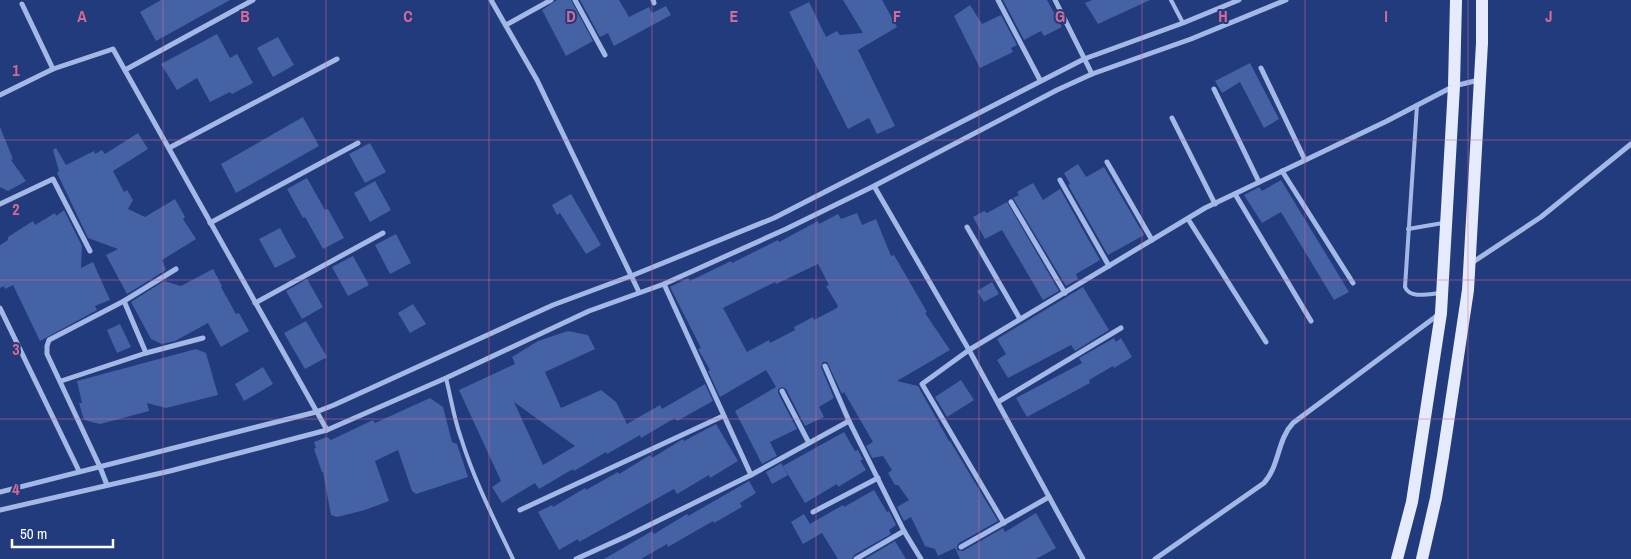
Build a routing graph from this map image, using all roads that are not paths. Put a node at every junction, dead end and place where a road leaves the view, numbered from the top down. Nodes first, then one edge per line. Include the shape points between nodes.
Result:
1 (253, 0) edge
2 (491, 0) edge
3 (551, 0) edge
4 (576, 0) edge
5 (998, 0) edge
6 (1055, 0) edge
7 (1171, 0) edge
8 (1239, 0) edge
9 (1286, 0) edge
10 (1456, 0) edge
11 (1482, 0) edge
12 (22, 4) dead end
13 (1183, 23) junction
14 (506, 25) junction
15 (605, 55) dead end
16 (337, 59) dead end
17 (1084, 59) junction
18 (1261, 68) dead end
19 (53, 69) junction
20 (125, 70) junction
21 (1092, 74) junction
22 (1040, 80) junction
23 (1480, 80) junction
24 (1454, 86) junction
25 (1214, 90) dead end
26 (0, 95) edge
27 (1417, 105) junction
28 (1172, 118) dead end
29 (358, 143) dead end
30 (1631, 144) edge
31 (168, 148) junction
32 (1304, 160) junction
33 (1107, 162) dead end
34 (1282, 171) junction
35 (1060, 180) dead end
36 (1259, 182) junction
37 (874, 186) junction
38 (1236, 194) junction
39 (1011, 202) dead end
40 (0, 204) edge
41 (1215, 204) junction
42 (1188, 219) junction
43 (1446, 222) junction
44 (210, 223) junction
45 (967, 227) dead end
46 (1408, 229) junction
47 (383, 233) dead end
48 (1152, 240) junction
49 (90, 251) dead end
50 (1470, 264) junction
51 (1109, 266) junction
52 (176, 270) dead end
53 (632, 276) junction
54 (1352, 283) dead end
55 (664, 284) junction
56 (639, 292) junction
57 (1065, 293) junction
58 (1442, 293) junction
59 (124, 301) junction
60 (255, 303) junction
61 (0, 308) edge
62 (1441, 313) junction
63 (1020, 319) junction
64 (1311, 321) dead end
65 (1121, 328) dead end
66 (203, 338) dead end
67 (1266, 342) dead end
68 (969, 350) junction
69 (146, 354) junction
70 (825, 366) dead end
71 (446, 378) junction
72 (61, 381) junction
73 (782, 391) dead end
74 (998, 402) junction
75 (316, 412) junction
76 (723, 416) junction
77 (849, 420) junction
78 (327, 430) junction
79 (809, 443) junction
80 (100, 467) junction
81 (79, 470) junction
82 (751, 475) junction
83 (878, 478) junction
84 (107, 485) junction
85 (0, 492) edge
86 (1049, 497) junction
87 (0, 510) edge
88 (520, 510) dead end
89 (814, 512) dead end
90 (1004, 523) junction
91 (904, 531) junction
92 (961, 547) dead end
93 (513, 559) edge
94 (576, 559) edge
95 (856, 559) edge
96 (921, 559) edge
97 (1083, 559) edge
98 (1155, 559) edge
99 (1397, 559) edge
100 (1422, 559) edge

1 - 20 street
2 - 14 street
3 - 14 street
4 - 15 street
5 - 22 street
6 - 17 street
7 - 13 lane
8 - 13 street
9 - 21 street via 1191,39
10 - 24 main road
11 - 23 main road
12 - 19 street
13 - 17 street
14 - 53 street via 538,80
16 - 31 street
17 - 21 street
17 - 22 street
18 - 32 street
19 - 20 street via 113,49
19 - 26 street
20 - 31 street
21 - 37 street
22 - 53 street via 774,218
23 - 24 street
23 - 50 main road
24 - 27 street
24 - 43 main road
25 - 36 street
27 - 32 street
27 - 46 lane
28 - 41 street
29 - 44 street
30 - 50 street via 1541,217
31 - 44 street
32 - 34 street
33 - 48 street
34 - 36 street
34 - 54 street
35 - 51 street
36 - 38 street
37 - 55 street
37 - 68 street
38 - 41 street
38 - 64 street
39 - 57 street
40 - 49 street via 53,179
41 - 42 street
42 - 48 street
42 - 67 street
43 - 46 lane
43 - 58 main road
44 - 60 street
45 - 63 street
46 - 58 lane via 1406,291 1412,295
47 - 60 street
48 - 51 street
50 - 100 main road via 1444,456
51 - 57 street
52 - 59 street
53 - 56 street
53 - 75 street via 553,305
55 - 56 street
55 - 76 street
56 - 71 street via 589,311
57 - 63 street
58 - 62 main road
59 - 69 street
59 - 72 street via 49,340 47,354
60 - 75 street
61 - 81 street
62 - 98 street via 1293,422 1283,436 1274,468 1264,483
62 - 99 main road via 1412,502
63 - 68 street
65 - 74 street
66 - 69 street
68 - 74 street
68 - 90 street via 922,384
69 - 72 street
70 - 77 street
71 - 78 street
71 - 93 lane via 460,437
72 - 80 street
73 - 79 street
74 - 86 street
75 - 78 street
75 - 80 street
76 - 82 street
76 - 88 street
77 - 79 street
77 - 83 street
78 - 84 street
79 - 82 street
80 - 81 street
80 - 84 street
81 - 85 street
82 - 94 street
83 - 89 street
83 - 91 street
84 - 87 street
86 - 90 street
86 - 97 street
90 - 92 street
91 - 95 street
91 - 96 street

